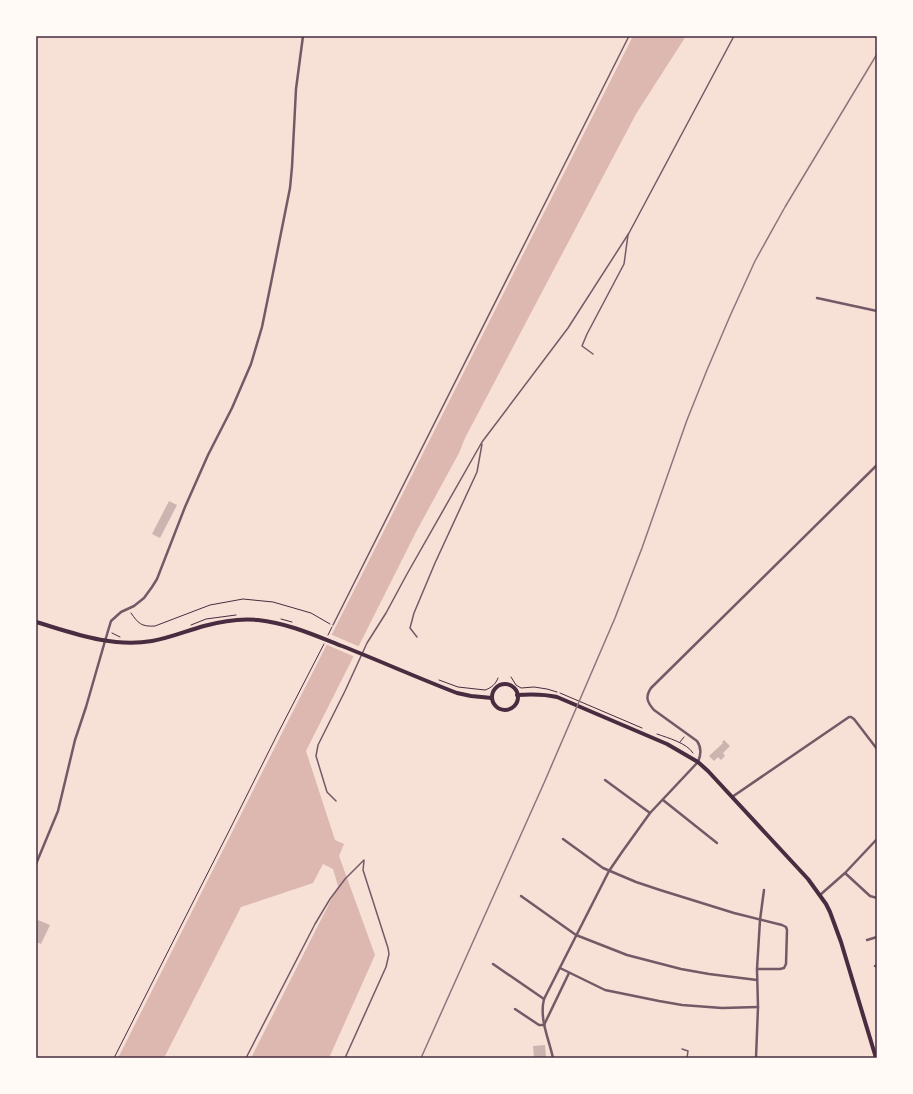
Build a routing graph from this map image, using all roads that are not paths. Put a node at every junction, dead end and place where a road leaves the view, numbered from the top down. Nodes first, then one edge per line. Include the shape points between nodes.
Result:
1 (303, 36) edge
2 (629, 36) edge
3 (734, 36) edge
4 (629, 233) junction
5 (817, 298) dead end
6 (877, 311) edge
7 (593, 354) dead end
8 (482, 442) junction
9 (877, 465) edge
10 (36, 622) edge
11 (333, 625) road end
12 (417, 637) dead end
13 (105, 641) junction
14 (517, 695) junction
15 (492, 698) junction
16 (877, 749) edge
17 (698, 762) junction
18 (606, 780) dead end
19 (732, 797) junction
20 (663, 800) junction
21 (336, 801) dead end
22 (650, 813) junction
23 (563, 839) dead end
24 (877, 839) edge
25 (717, 843) dead end
26 (36, 864) edge
27 (610, 871) junction
28 (845, 873) junction
29 (764, 890) dead end
30 (820, 895) junction
31 (521, 896) dead end
32 (877, 898) edge
33 (760, 920) junction
34 (576, 935) junction
35 (877, 937) edge
36 (867, 940) dead end
37 (492, 964) dead end
38 (560, 968) junction
39 (757, 969) junction
40 (569, 973) junction
41 (757, 980) junction
42 (544, 999) junction
43 (758, 1007) junction
44 (515, 1008) dead end
45 (544, 1025) junction
46 (682, 1049) dead end
47 (246, 1058) edge
48 (345, 1058) edge
49 (553, 1058) edge
50 (687, 1058) edge
51 (756, 1058) edge
52 (876, 1058) edge

1 - 13 street via 296,89 290,188 263,320 251,364 185,507 157,579 144,598 121,612 111,622
2 - 11 lane
3 - 4 lane
4 - 7 lane via 624,264 582,346
4 - 8 lane via 568,328
5 - 6 street
8 - 12 lane via 477,472 414,613 410,628
8 - 21 lane via 386,613 367,642 318,745 316,756 327,792
9 - 17 street via 651,688 647,697 649,705 697,741 701,753
10 - 13 main road
13 - 15 main road via 150,641 218,622 244,619 272,622 323,638 457,693
13 - 26 street via 75,740 58,811
14 - 15 main road via 512,686 505,684 494,690
14 - 15 main road via 515,705 505,710 495,705
14 - 17 main road via 544,694 557,697 667,744
16 - 19 street via 854,719 849,717
17 - 19 main road
17 - 20 street
18 - 22 street
19 - 30 main road
20 - 22 street
20 - 25 street
22 - 27 street
23 - 27 street via 602,868
24 - 28 street
27 - 33 street via 660,890
27 - 34 street
28 - 30 street
28 - 32 street via 870,896
29 - 33 street
30 - 52 main road via 834,923
31 - 34 street
33 - 39 street
33 - 39 street via 786,927 786,964 780,969
34 - 38 street
34 - 41 street via 627,954 681,969
35 - 36 street
37 - 42 street
38 - 40 street
38 - 42 street
39 - 41 street
40 - 43 street via 605,990 659,1001 722,1008
40 - 45 street
41 - 43 street
42 - 45 street
43 - 51 street
44 - 45 street via 539,1025
45 - 49 street
46 - 50 lane via 688,1051
47 - 48 lane via 315,924 345,879 364,860 363,870 389,954 386,967

